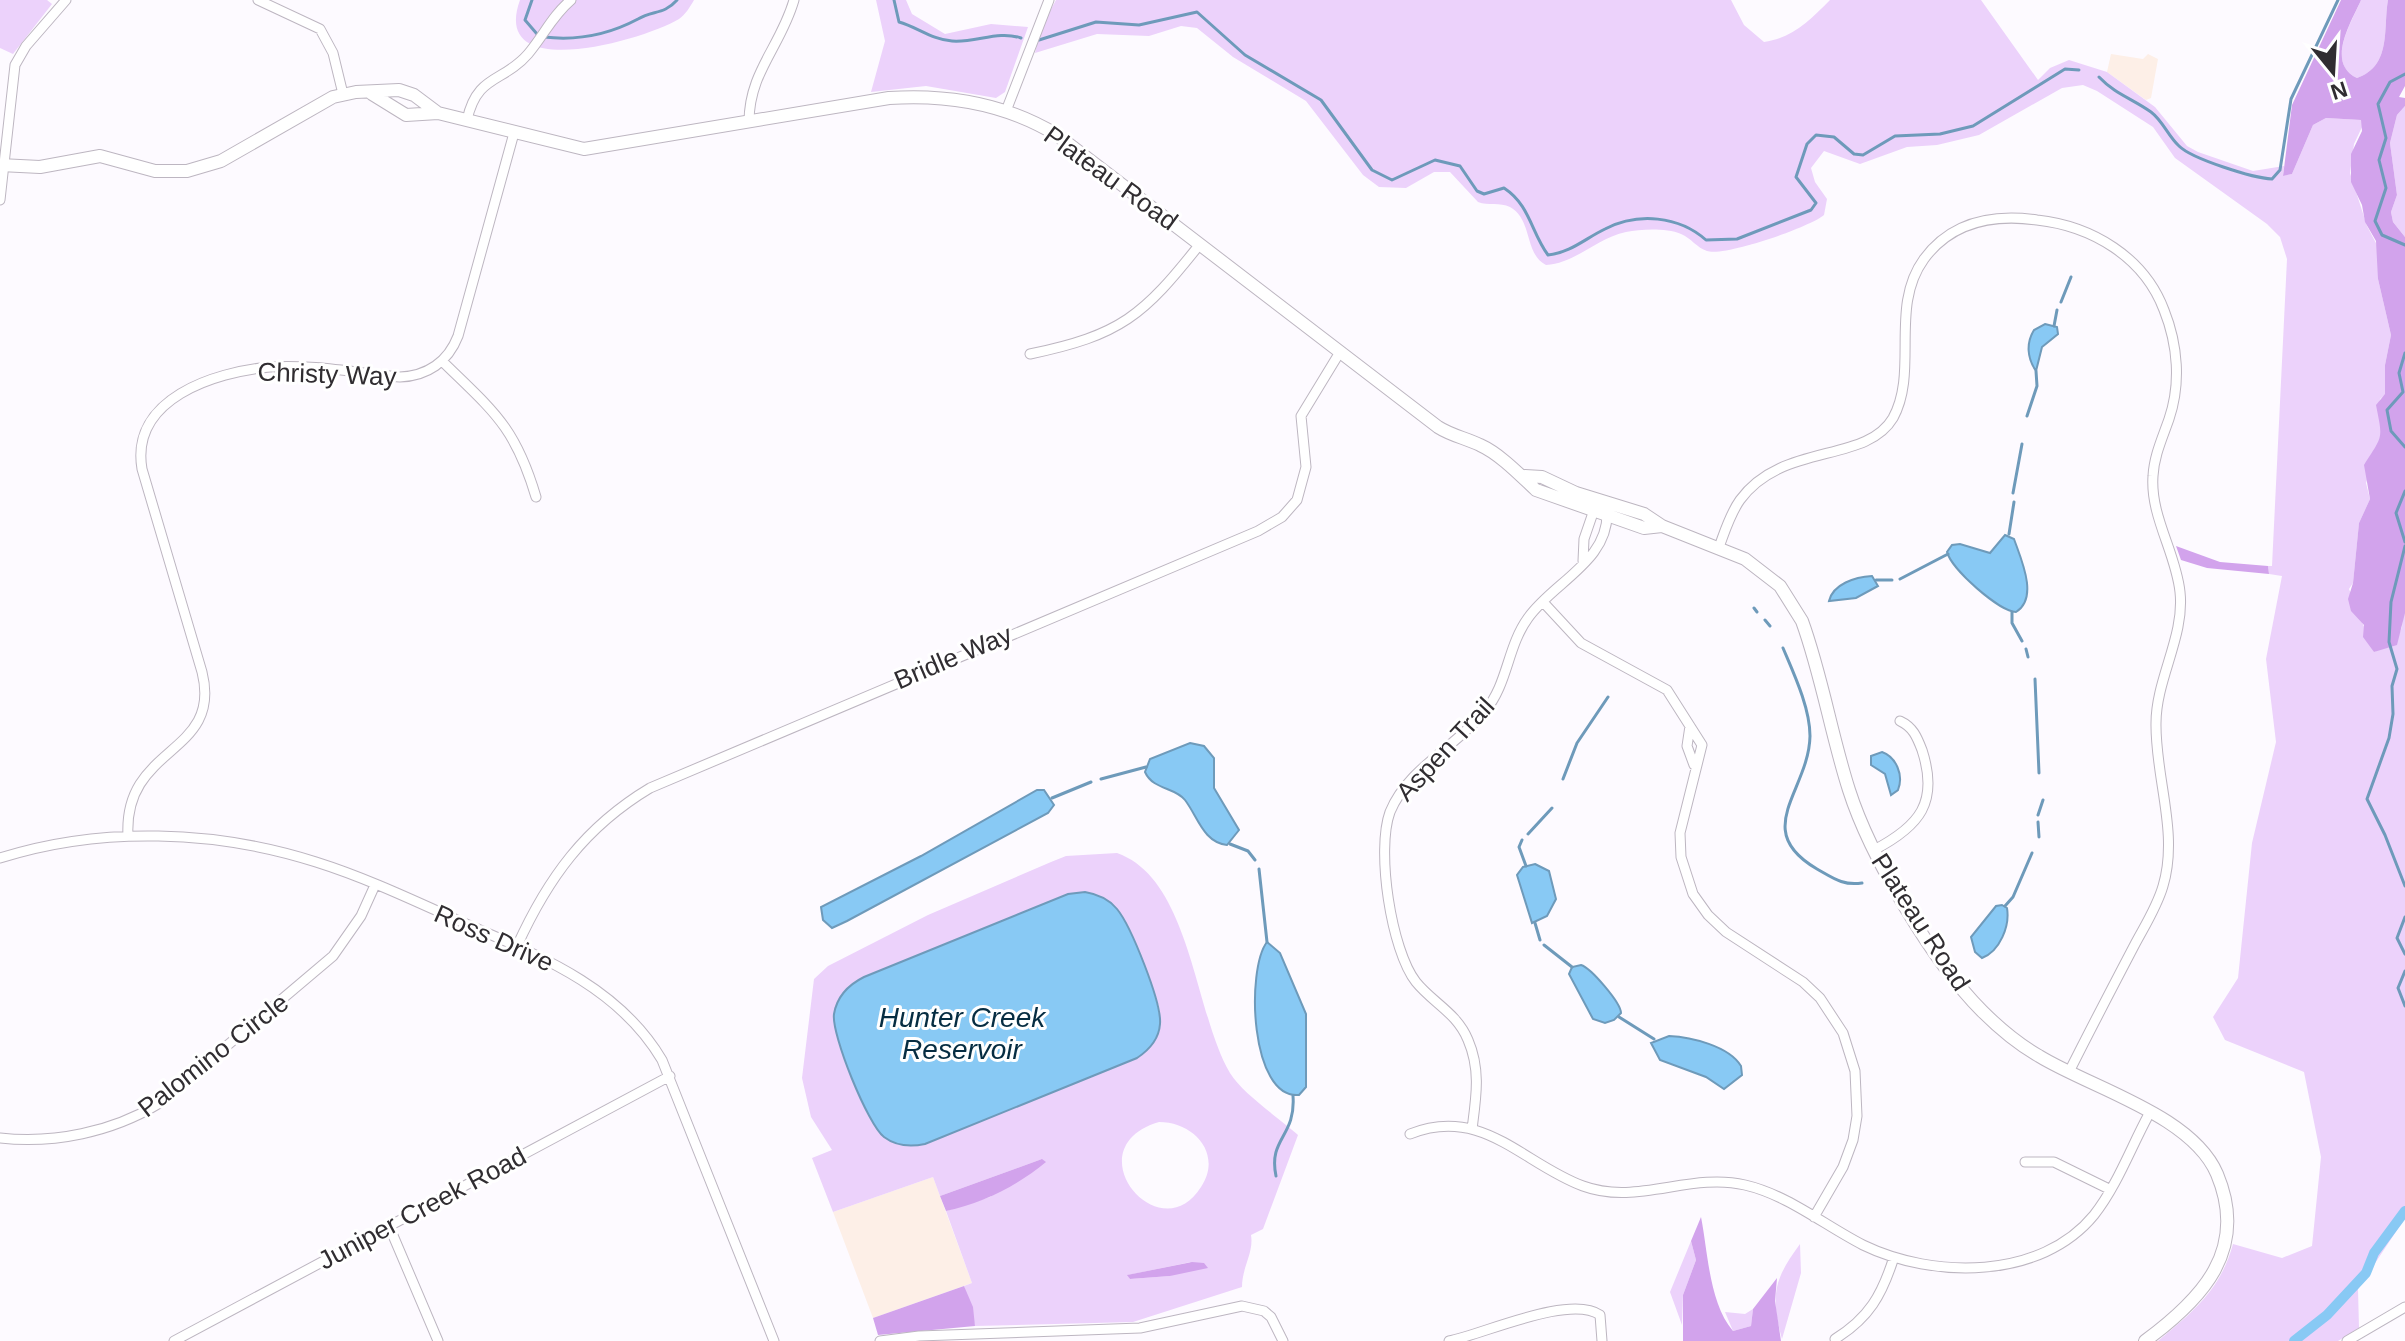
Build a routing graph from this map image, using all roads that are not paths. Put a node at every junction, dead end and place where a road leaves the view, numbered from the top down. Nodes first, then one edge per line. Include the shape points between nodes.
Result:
1 (66, 0) edge
2 (258, 0) edge
3 (571, 0) edge
4 (794, 0) edge
5 (1049, 0) edge
6 (368, 92) junction
7 (343, 94) junction
8 (1006, 111) junction
9 (438, 113) junction
10 (467, 120) junction
11 (749, 122) junction
12 (514, 133) junction
13 (3, 166) edge
14 (0, 200) edge
15 (1200, 244) junction
16 (1340, 352) junction
17 (1030, 354) dead end
18 (442, 361) junction
19 (1525, 476) junction
20 (536, 497) dead end
21 (1603, 502) junction
22 (1591, 512) junction
23 (1607, 517) junction
24 (1662, 526) junction
25 (1719, 547) junction
26 (1583, 561) junction
27 (1543, 602) junction
28 (1900, 721) dead end
29 (1690, 726) junction
30 (1694, 765) junction
31 (128, 836) junction
32 (1874, 850) junction
33 (0, 858) edge
34 (375, 885) junction
35 (517, 946) junction
36 (2069, 1072) junction
37 (670, 1076) junction
38 (2149, 1114) junction
39 (1472, 1129) junction
40 (1410, 1134) dead end
41 (0, 1138) edge
42 (2025, 1162) dead end
43 (2109, 1189) junction
44 (1814, 1217) junction
45 (389, 1226) junction
46 (1894, 1257) junction
47 (2405, 1307) edge
48 (193, 1336) edge
49 (1835, 1339) edge
50 (174, 1341) edge
51 (438, 1341) edge
52 (774, 1341) edge
53 (880, 1341) edge
54 (1283, 1341) edge
55 (1449, 1341) edge
56 (1602, 1341) edge
57 (2145, 1341) edge
58 (2347, 1341) edge

1 - 13 street via 15,65
2 - 7 street via 320,29 333,53
3 - 10 street via 525,57 478,90
4 - 11 street via 781,35 756,76
5 - 8 street
6 - 7 street, Plateau Road
6 - 9 street, Plateau Road via 399,90
6 - 9 street, Plateau Road via 406,115
7 - 13 street, Plateau Road via 201,168 155,171 100,156 52,165
8 - 11 street, Plateau Road via 949,97 910,96
8 - 15 street, Plateau Road via 1057,135
9 - 10 street, Plateau Road
10 - 12 street, Plateau Road
11 - 12 street, Plateau Road via 584,149
12 - 18 street via 458,336
13 - 14 street
15 - 16 street, Plateau Road
15 - 17 street via 1152,301 1120,327 1083,343
16 - 19 street, Plateau Road via 1455,439 1481,445
16 - 35 street, Bridle Way via 1301,416 1305,478 1297,500 1282,517 650,788 613,811 570,853
18 - 20 street via 507,426
18 - 31 street, Christy Way via 409,376 285,367 241,371 176,396 153,415 142,441 142,469 206,698 198,724 135,788
19 - 21 street, Plateau Road via 1542,477
19 - 22 street, Plateau Road via 1544,494
21 - 22 street
21 - 23 street
21 - 24 street, Plateau Road via 1644,514
22 - 23 street, Plateau Road
22 - 26 street
23 - 24 street, Plateau Road via 1644,528
23 - 26 street, Aspen Trail via 1596,552
24 - 25 street, Plateau Road
25 - 32 street, Plateau Road via 1762,570 1798,610 1848,787
25 - 36 street via 1738,502 1767,475 1800,458 1858,445 1886,427 1901,392 1910,289 1925,257 1952,233 1995,217 2071,226 2114,247 2155,290 2176,356 2174,401 2152,485 2181,600 2155,725 2168,857 2159,897
26 - 27 street, Aspen Trail
27 - 29 street via 1581,643 1667,690
27 - 39 street, Aspen Trail via 1516,638 1493,700 1401,791 1385,838 1402,956 1417,983 1461,1024 1472,1049 1478,1085
28 - 32 street via 1919,741 1929,780 1926,800 1908,830
29 - 30 street via 1687,746
29 - 30 street via 1702,745
30 - 44 street via 1680,843 1693,894 1726,932 1820,998 1843,1033 1855,1071 1858,1107 1853,1140
31 - 33 street, Ross Drive
31 - 34 street, Ross Drive via 261,848
32 - 36 street, Plateau Road via 1972,1001 2020,1044
34 - 35 street, Ross Drive
34 - 41 street, Palomino Circle via 333,956 158,1104 85,1133
35 - 37 street, Ross Drive via 577,977 624,1011 650,1040
36 - 38 street, Plateau Road
37 - 45 street, Juniper Creek Road
37 - 52 street, Ross Drive
38 - 43 street
38 - 57 street, Plateau Road via 2188,1136 2207,1158 2220,1184 2226,1225 2223,1252 2206,1286
39 - 40 street
39 - 44 street via 1498,1137 1557,1174 1593,1189 1628,1194 1702,1182 1740,1183
42 - 43 street via 2054,1162
43 - 46 street via 2077,1232 2022,1261 1970,1266
44 - 46 street
45 - 48 street, Juniper Creek Road
45 - 51 street
46 - 49 street via 1872,1310
47 - 58 street
48 - 50 street, Juniper Creek Road
53 - 54 street via 1140,1328 1242,1306 1264,1311
55 - 56 street via 1555,1312 1592,1311 1600,1315

